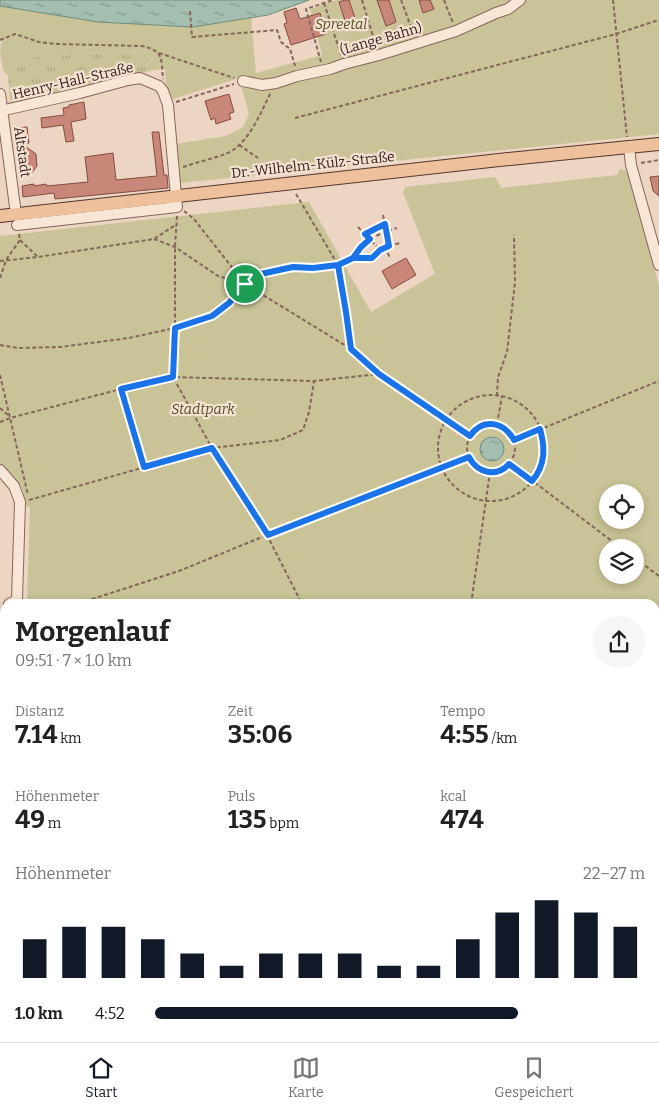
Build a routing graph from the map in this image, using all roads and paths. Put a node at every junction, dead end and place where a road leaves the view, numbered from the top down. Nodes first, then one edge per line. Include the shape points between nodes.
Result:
1 (333, 0) edge
2 (362, 0) edge
3 (401, 0) edge
4 (444, 0) edge
5 (520, 0) edge
6 (613, 0) edge
7 (324, 3) junction
8 (190, 11) dead end
9 (659, 20) edge
10 (456, 31) junction
11 (616, 34) junction
12 (0, 40) edge
13 (417, 44) junction
14 (159, 53) junction
15 (379, 55) junction
16 (294, 62) dead end
17 (344, 64) junction
18 (324, 70) junction
19 (243, 81) junction
20 (276, 83) junction
21 (164, 91) junction
22 (0, 94) edge
23 (168, 105) junction
24 (1, 111) edge
25 (295, 118) dead end
26 (659, 144) edge
27 (239, 145) junction
28 (628, 147) junction
29 (258, 158) dead end
30 (659, 160) edge
31 (631, 165) junction
32 (174, 169) junction
33 (296, 194) dead end
34 (176, 201) junction
35 (383, 215) dead end
36 (0, 216) edge
37 (17, 219) junction
38 (385, 224) junction
39 (358, 227) dead end
40 (397, 228) dead end
41 (386, 231) junction
42 (365, 234) junction
43 (514, 234) dead end
44 (154, 239) junction
45 (370, 239) junction
46 (20, 240) junction
47 (400, 243) dead end
48 (389, 246) junction
49 (175, 247) junction
50 (385, 247) junction
51 (380, 250) junction
52 (38, 258) junction
53 (353, 258) junction
54 (390, 258) dead end
55 (6, 260) junction
56 (0, 261) edge
57 (338, 265) junction
58 (659, 265) edge
59 (0, 278) edge
60 (245, 284) junction
61 (175, 328) junction
62 (0, 345) edge
63 (351, 349) junction
64 (379, 374) junction
65 (0, 375) edge
66 (173, 377) junction
67 (659, 380) edge
68 (314, 381) junction
69 (121, 389) junction
70 (497, 396) junction
71 (502, 396) junction
72 (0, 408) edge
73 (10, 418) junction
74 (447, 420) junction
75 (0, 422) edge
76 (497, 425) junction
77 (540, 429) junction
78 (470, 436) junction
79 (514, 440) junction
80 (212, 448) junction
81 (469, 457) junction
82 (509, 464) junction
83 (144, 467) junction
84 (442, 468) junction
85 (0, 470) edge
86 (490, 472) junction
87 (532, 481) junction
88 (25, 501) junction
89 (486, 501) junction
90 (268, 535) junction
91 (609, 539) edge
92 (644, 565) edge
93 (659, 576) edge
94 (13, 599) edge
95 (93, 599) edge
96 (300, 599) edge
97 (472, 599) edge

1 - 7 path
2 - 15 path
3 - 13 path
4 - 10 path
5 - 10 street, (Lange Bahn) via 508,9
6 - 11 path
7 - 17 path
7 - 18 path via 306,9
8 - 16 path via 192,37 276,30 281,42 290,49
9 - 11 path
10 - 13 street, (Lange Bahn)
11 - 25 path
11 - 28 path
12 - 14 path via 15,34 39,42 142,46
13 - 15 street, (Lange Bahn)
14 - 19 path
14 - 21 path
15 - 17 street, (Lange Bahn)
17 - 18 street, (Lange Bahn)
18 - 20 street, (Lange Bahn)
19 - 20 street, (Lange Bahn) via 262,85
19 - 23 path
20 - 27 path via 253,127
21 - 23 street
21 - 24 street, Henry-Hall-Straße via 140,78
22 - 24 street, Altstadt
23 - 32 street
24 - 37 street, Altstadt
26 - 28 main road, Dr.-Wilhelm-Külz-Straße
27 - 29 path
27 - 32 path via 227,154
28 - 31 street
28 - 34 main road, Dr.-Wilhelm-Külz-Straße
30 - 31 path
31 - 58 street
32 - 34 street
33 - 57 path
34 - 37 main road, Dr.-Wilhelm-Külz-Straße
34 - 60 path
35 - 38 path
36 - 37 main road, Dr.-Wilhelm-Külz-Straße
37 - 46 path
38 - 41 path
38 - 42 path
39 - 42 path
40 - 41 path
41 - 45 path
41 - 48 path
42 - 45 path
43 - 70 path via 514,291 507,352 498,377
44 - 49 path
44 - 49 path via 177,224
44 - 52 path
45 - 51 path
45 - 53 path
46 - 52 path
46 - 55 path
47 - 48 path
48 - 50 path
49 - 60 path via 218,276
49 - 61 path
50 - 51 path
50 - 54 path
51 - 53 path via 372,258
52 - 55 path
53 - 57 path
55 - 56 path
55 - 59 path
57 - 60 path via 293,267 256,275
57 - 63 path
60 - 61 path via 229,303 212,316
60 - 63 path
61 - 62 path via 60,347
61 - 66 path
63 - 64 path
64 - 68 path
64 - 74 path
65 - 73 path
66 - 68 path
66 - 69 path
66 - 80 path
67 - 77 path
68 - 80 path via 304,430 280,440
69 - 73 path
69 - 83 path
70 - 71 path
70 - 74 path via 482,396 465,402
71 - 76 path
71 - 77 path via 518,402 532,414
72 - 73 path
73 - 75 path
73 - 88 path
74 - 78 path
74 - 84 path via 441,429 438,447
76 - 78 path via 484,425
76 - 79 path via 505,428
77 - 79 path
77 - 87 path via 544,444 543,461
78 - 81 path via 467,446
79 - 82 path via 515,454
80 - 83 path
80 - 90 path
81 - 84 path
81 - 86 path via 479,470
82 - 86 path
82 - 87 path
83 - 88 path
84 - 89 path via 449,481 462,493
84 - 90 path
85 - 88 street
86 - 89 path
87 - 89 path via 511,498
87 - 91 path
88 - 94 street
89 - 97 path
90 - 95 path via 179,571
90 - 96 path
92 - 93 path

